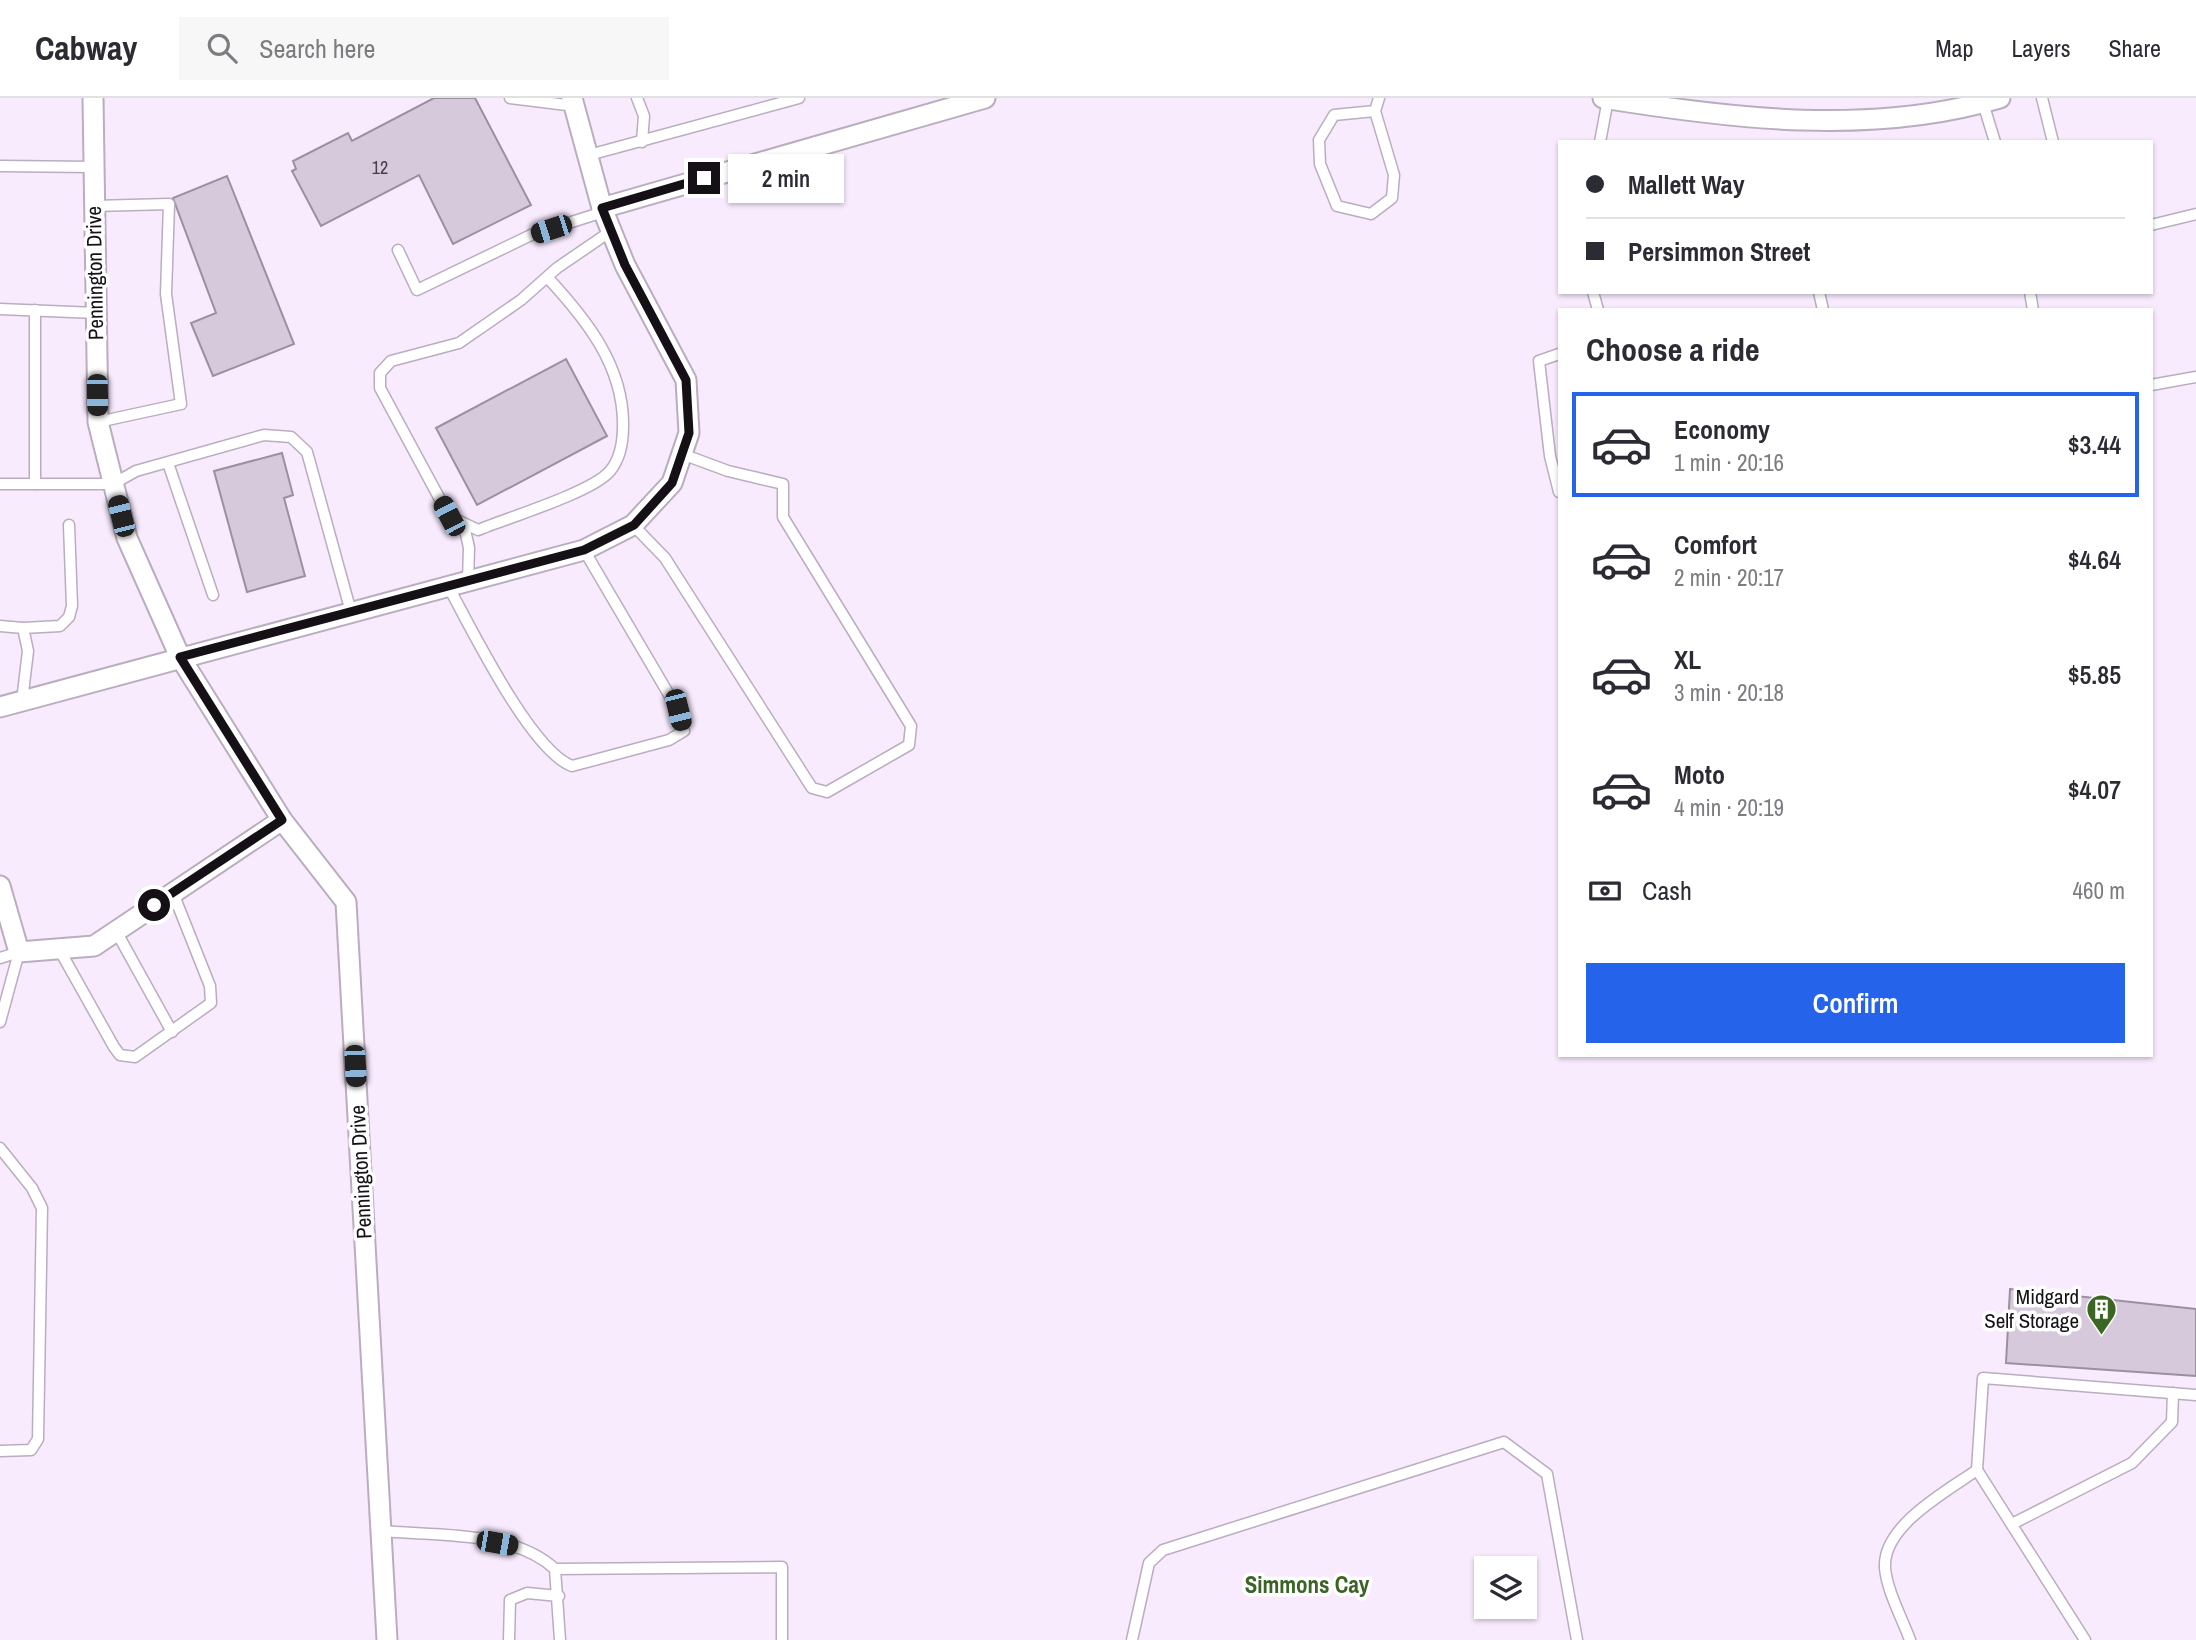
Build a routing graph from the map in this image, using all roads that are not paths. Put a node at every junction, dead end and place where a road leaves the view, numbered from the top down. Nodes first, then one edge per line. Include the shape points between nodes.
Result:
1 (93, 98) edge
2 (510, 98) edge
3 (637, 98) edge
4 (799, 98) edge
5 (985, 98) edge
6 (1379, 98) edge
7 (1606, 98) edge
8 (2042, 98) edge
9 (1992, 100) edge
10 (573, 102) edge
11 (1375, 111) junction
12 (1600, 140) edge
13 (1995, 140) edge
14 (2052, 140) edge
15 (642, 142) junction
16 (589, 155) junction
17 (0, 166) edge
18 (93, 167) junction
19 (94, 206) junction
20 (602, 210) junction
21 (2196, 214) edge
22 (2153, 225) edge
23 (611, 230) junction
24 (398, 250) dead end
25 (547, 277) junction
26 (0, 309) edge
27 (35, 310) junction
28 (96, 313) junction
29 (1558, 354) edge
30 (2196, 377) edge
31 (2153, 385) edge
32 (98, 422) junction
33 (682, 454) junction
34 (168, 463) junction
35 (0, 484) edge
36 (35, 484) junction
37 (113, 484) junction
38 (1558, 488) edge
39 (69, 525) dead end
40 (464, 525) junction
41 (634, 525) junction
42 (584, 550) junction
43 (458, 584) junction
44 (213, 595) dead end
45 (351, 612) junction
46 (0, 626) edge
47 (23, 628) junction
48 (180, 657) junction
49 (22, 701) junction
50 (0, 707) edge
51 (282, 820) junction
52 (0, 886) edge
53 (173, 893) junction
54 (116, 931) junction
55 (59, 949) junction
56 (19, 952) junction
57 (0, 958) edge
58 (0, 1022) edge
59 (172, 1032) junction
60 (0, 1148) edge
61 (2173, 1393) junction
62 (2196, 1395) edge
63 (0, 1451) edge
64 (1978, 1470) junction
65 (2012, 1524) junction
66 (381, 1531) junction
67 (555, 1569) junction
68 (559, 1595) junction
69 (387, 1640) edge
70 (509, 1640) edge
71 (560, 1640) edge
72 (782, 1640) edge
73 (1132, 1640) edge
74 (1577, 1640) edge
75 (1910, 1640) edge
76 (2085, 1640) edge

1 - 18 street, Pennington Drive
2 - 10 lane
3 - 15 lane via 644,116
4 - 15 lane
5 - 20 street
6 - 11 lane
7 - 9 street via 1802,120 1954,112
7 - 12 lane
8 - 14 lane
9 - 13 lane
10 - 16 street
11 - 11 lane via 1394,175 1392,198 1371,214 1337,206 1320,164 1319,140 1334,115
15 - 16 lane
16 - 20 street
17 - 18 lane
18 - 19 street, Pennington Drive
19 - 28 street, Pennington Drive
19 - 32 lane via 169,204 166,294 181,404
20 - 23 street
20 - 24 lane via 531,235 417,290
21 - 22 lane
23 - 25 lane
23 - 33 street via 686,380 689,433
25 - 40 lane via 459,343 391,361 380,373 380,388 449,516
25 - 40 lane via 601,344 618,380 624,410 623,446 610,472 573,495 478,530
26 - 27 lane
27 - 28 lane
27 - 36 lane
28 - 32 street, Pennington Drive
29 - 38 lane via 1539,361
30 - 31 lane
32 - 37 street, Pennington Drive
33 - 41 street via 672,483
33 - 41 lane via 783,484 783,517 911,726 909,745 827,792 812,788 665,558
34 - 37 lane via 136,471
34 - 44 lane
34 - 45 lane via 264,435 280,434 299,443 307,452
35 - 36 lane
36 - 37 lane
37 - 48 street, Pennington Drive via 127,538
39 - 47 lane via 69,617 60,626
40 - 43 lane via 469,548
41 - 42 street
42 - 43 street
42 - 43 lane via 678,710 684,731 669,740 572,766 560,762 542,744 475,637
43 - 45 street
45 - 48 street
46 - 47 lane
47 - 49 lane via 28,651
48 - 49 street
48 - 51 street, Pennington Drive
49 - 50 street
51 - 53 street
51 - 66 street, Pennington Drive via 346,902
52 - 56 street
53 - 54 street
53 - 59 lane via 213,996 207,1008
54 - 55 street via 94,946
54 - 59 lane
55 - 56 street
55 - 59 lane via 120,1055 135,1058
56 - 57 lane
56 - 58 lane
60 - 63 lane via 42,1208 38,1439 31,1450
61 - 62 lane
61 - 64 lane via 1983,1378
61 - 65 lane via 2172,1422 2132,1463
64 - 65 lane
64 - 75 lane via 1910,1518 1885,1551 1885,1571
65 - 76 lane
66 - 67 lane via 519,1547
66 - 69 street, Pennington Drive
67 - 68 lane
67 - 72 lane via 782,1567
68 - 70 lane via 527,1593 510,1600
68 - 71 lane
73 - 74 lane via 1149,1563 1163,1550 1504,1441 1547,1474

